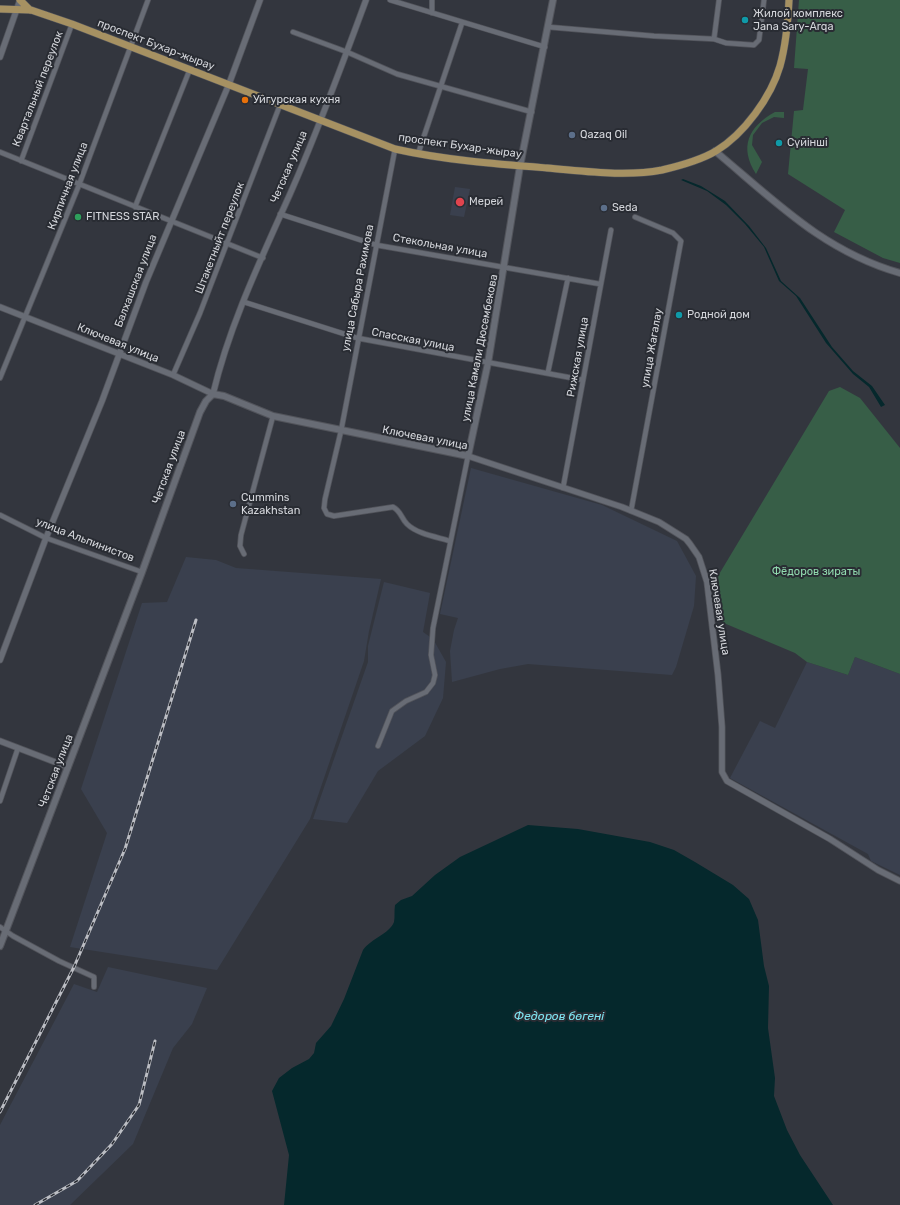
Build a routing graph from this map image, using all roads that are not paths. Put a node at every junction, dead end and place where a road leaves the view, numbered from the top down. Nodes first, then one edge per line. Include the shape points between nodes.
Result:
1 (20, 0) edge
2 (148, 0) edge
3 (260, 0) edge
4 (366, 0) edge
5 (390, 0) edge
6 (432, 0) edge
7 (553, 0) edge
8 (719, 0) edge
9 (764, 0) edge
10 (789, 0) edge
11 (18, 8) junction
12 (0, 9) edge
13 (31, 10) junction
14 (432, 14) junction
15 (462, 23) junction
16 (72, 24) junction
17 (548, 27) junction
18 (293, 32) dead end
19 (714, 39) junction
20 (545, 46) junction
21 (131, 47) junction
22 (347, 52) junction
23 (0, 57) edge
24 (190, 69) junction
25 (229, 84) junction
26 (441, 87) junction
27 (280, 105) junction
28 (532, 112) junction
29 (320, 120) junction
30 (394, 149) junction
31 (715, 151) junction
32 (0, 152) edge
33 (418, 154) junction
34 (21, 161) junction
35 (520, 166) junction
36 (79, 185) junction
37 (135, 207) junction
38 (280, 214) junction
39 (635, 217) dead end
40 (171, 221) junction
41 (611, 230) dead end
42 (227, 243) junction
43 (376, 245) junction
44 (263, 258) junction
45 (505, 267) junction
46 (900, 273) edge
47 (568, 278) junction
48 (600, 284) junction
49 (244, 302) junction
50 (0, 307) edge
51 (26, 316) junction
52 (357, 338) junction
53 (119, 354) junction
54 (488, 363) junction
55 (548, 372) junction
56 (174, 375) junction
57 (0, 378) edge
58 (582, 380) junction
59 (213, 394) junction
60 (273, 416) junction
61 (341, 431) junction
62 (468, 456) junction
63 (563, 488) junction
64 (631, 511) junction
65 (0, 515) edge
66 (46, 538) junction
67 (450, 541) junction
68 (244, 554) dead end
69 (142, 572) junction
70 (0, 660) edge
71 (0, 741) edge
72 (378, 746) dead end
73 (18, 748) junction
74 (68, 767) junction
75 (0, 801) edge
76 (900, 881) edge
77 (3, 928) edge
78 (0, 946) edge
79 (94, 987) dead end

1 - 11 street
1 - 13 main road, проспект Бухар-жырау
2 - 21 street, Кирпичная улица
3 - 25 street, Балхашская улица
4 - 22 street, Четская улица
5 - 14 street
6 - 14 street
7 - 17 main road, улица Камали Дюсембекова
8 - 19 street
9 - 19 street via 759,40 754,45 726,43
10 - 31 main road, проспект Бухар-жырау via 780,67 764,99 740,133
11 - 12 main road, проспект Бухар-жырау
11 - 13 main road, проспект Бухар-жырау
11 - 23 street
13 - 16 main road, проспект Бухар-жырау
14 - 15 street
15 - 20 street
15 - 26 street
16 - 21 main road, проспект Бухар-жырау
16 - 34 street, Квартальный переулок
17 - 19 street
17 - 20 main road, улица Камали Дюсембекова
18 - 22 street
20 - 28 main road, улица Камали Дюсембекова
21 - 24 main road, проспект Бухар-жырау
21 - 36 street, Кирпичная улица
22 - 26 street via 397,74
22 - 29 street, Четская улица
24 - 25 main road, проспект Бухар-жырау
24 - 37 street
25 - 27 main road, проспект Бухар-жырау
25 - 40 street, Балхашская улица
26 - 28 street
26 - 33 street
27 - 29 main road, проспект Бухар-жырау
27 - 42 street, Штакетныйт переулок
28 - 35 main road, улица Камали Дюсембекова
29 - 30 main road, проспект Бухар-жырау
29 - 38 street, Четская улица
30 - 33 main road, проспект Бухар-жырау
30 - 43 street, улица Сабыра Рахимова
31 - 35 main road, проспект Бухар-жырау via 662,170 640,172 577,171
31 - 46 main road via 798,222 858,258
32 - 34 street
33 - 35 main road, проспект Бухар-жырау
34 - 36 street
35 - 45 main road, улица Камали Дюсембекова
36 - 37 street
36 - 51 street, Кирпичная улица
37 - 40 street
38 - 43 street, Стекольная улица
38 - 44 street, Четская улица
39 - 64 street, улица Жагалау via 673,233 681,241
40 - 42 street
40 - 53 street, Балхашская улица
41 - 48 street, Рижская улица
42 - 44 street
42 - 56 street, Штакетныйт переулок
43 - 45 street, Стекольная улица
43 - 52 street, улица Сабыра Рахимова
44 - 49 street, Четская улица
45 - 47 street, Стекольная улица
45 - 54 main road, улица Камали Дюсембекова
47 - 48 street, Стекольная улица
47 - 55 street
48 - 58 street, Рижская улица
49 - 52 street, Спасская улица
49 - 59 street, Четская улица
50 - 51 street, Ключевая улица
51 - 53 street, Ключевая улица
51 - 57 street, Кирпичная улица
52 - 54 street, Спасская улица
52 - 61 street, улица Сабыра Рахимова
53 - 56 street, Ключевая улица
53 - 66 street, Балхашская улица
54 - 55 street, Спасская улица
54 - 62 main road, улица Камали Дюсембекова
55 - 58 street, Спасская улица
56 - 59 street, Ключевая улица
58 - 63 street, Рижская улица
59 - 60 main road, Ключевая улица
59 - 69 main road, Четская улица via 200,412
60 - 61 main road, Ключевая улица
60 - 68 street via 241,535 240,546
61 - 62 main road, Ключевая улица
61 - 67 street, улица Сабыра Рахимова via 325,500 324,508 327,514 342,516 393,507 417,530
62 - 63 street, Ключевая улица
62 - 67 street, улица Камали Дюсембекова
63 - 64 street, Ключевая улица
64 - 76 street, Ключевая улица via 659,522 686,539 699,557 706,582 718,675 722,772 727,781
65 - 66 street, улица Альпинистов
66 - 69 street, улица Альпинистов
66 - 70 street, Балхашская улица
67 - 72 street, улица Камали Дюсембекова via 433,628 430,655 435,675 433,683 426,692 392,711
69 - 74 main road, Четская улица
71 - 73 street
73 - 74 street
73 - 75 street
74 - 77 main road, Четская улица
77 - 78 main road, Четская улица
77 - 79 street via 59,961 94,977

